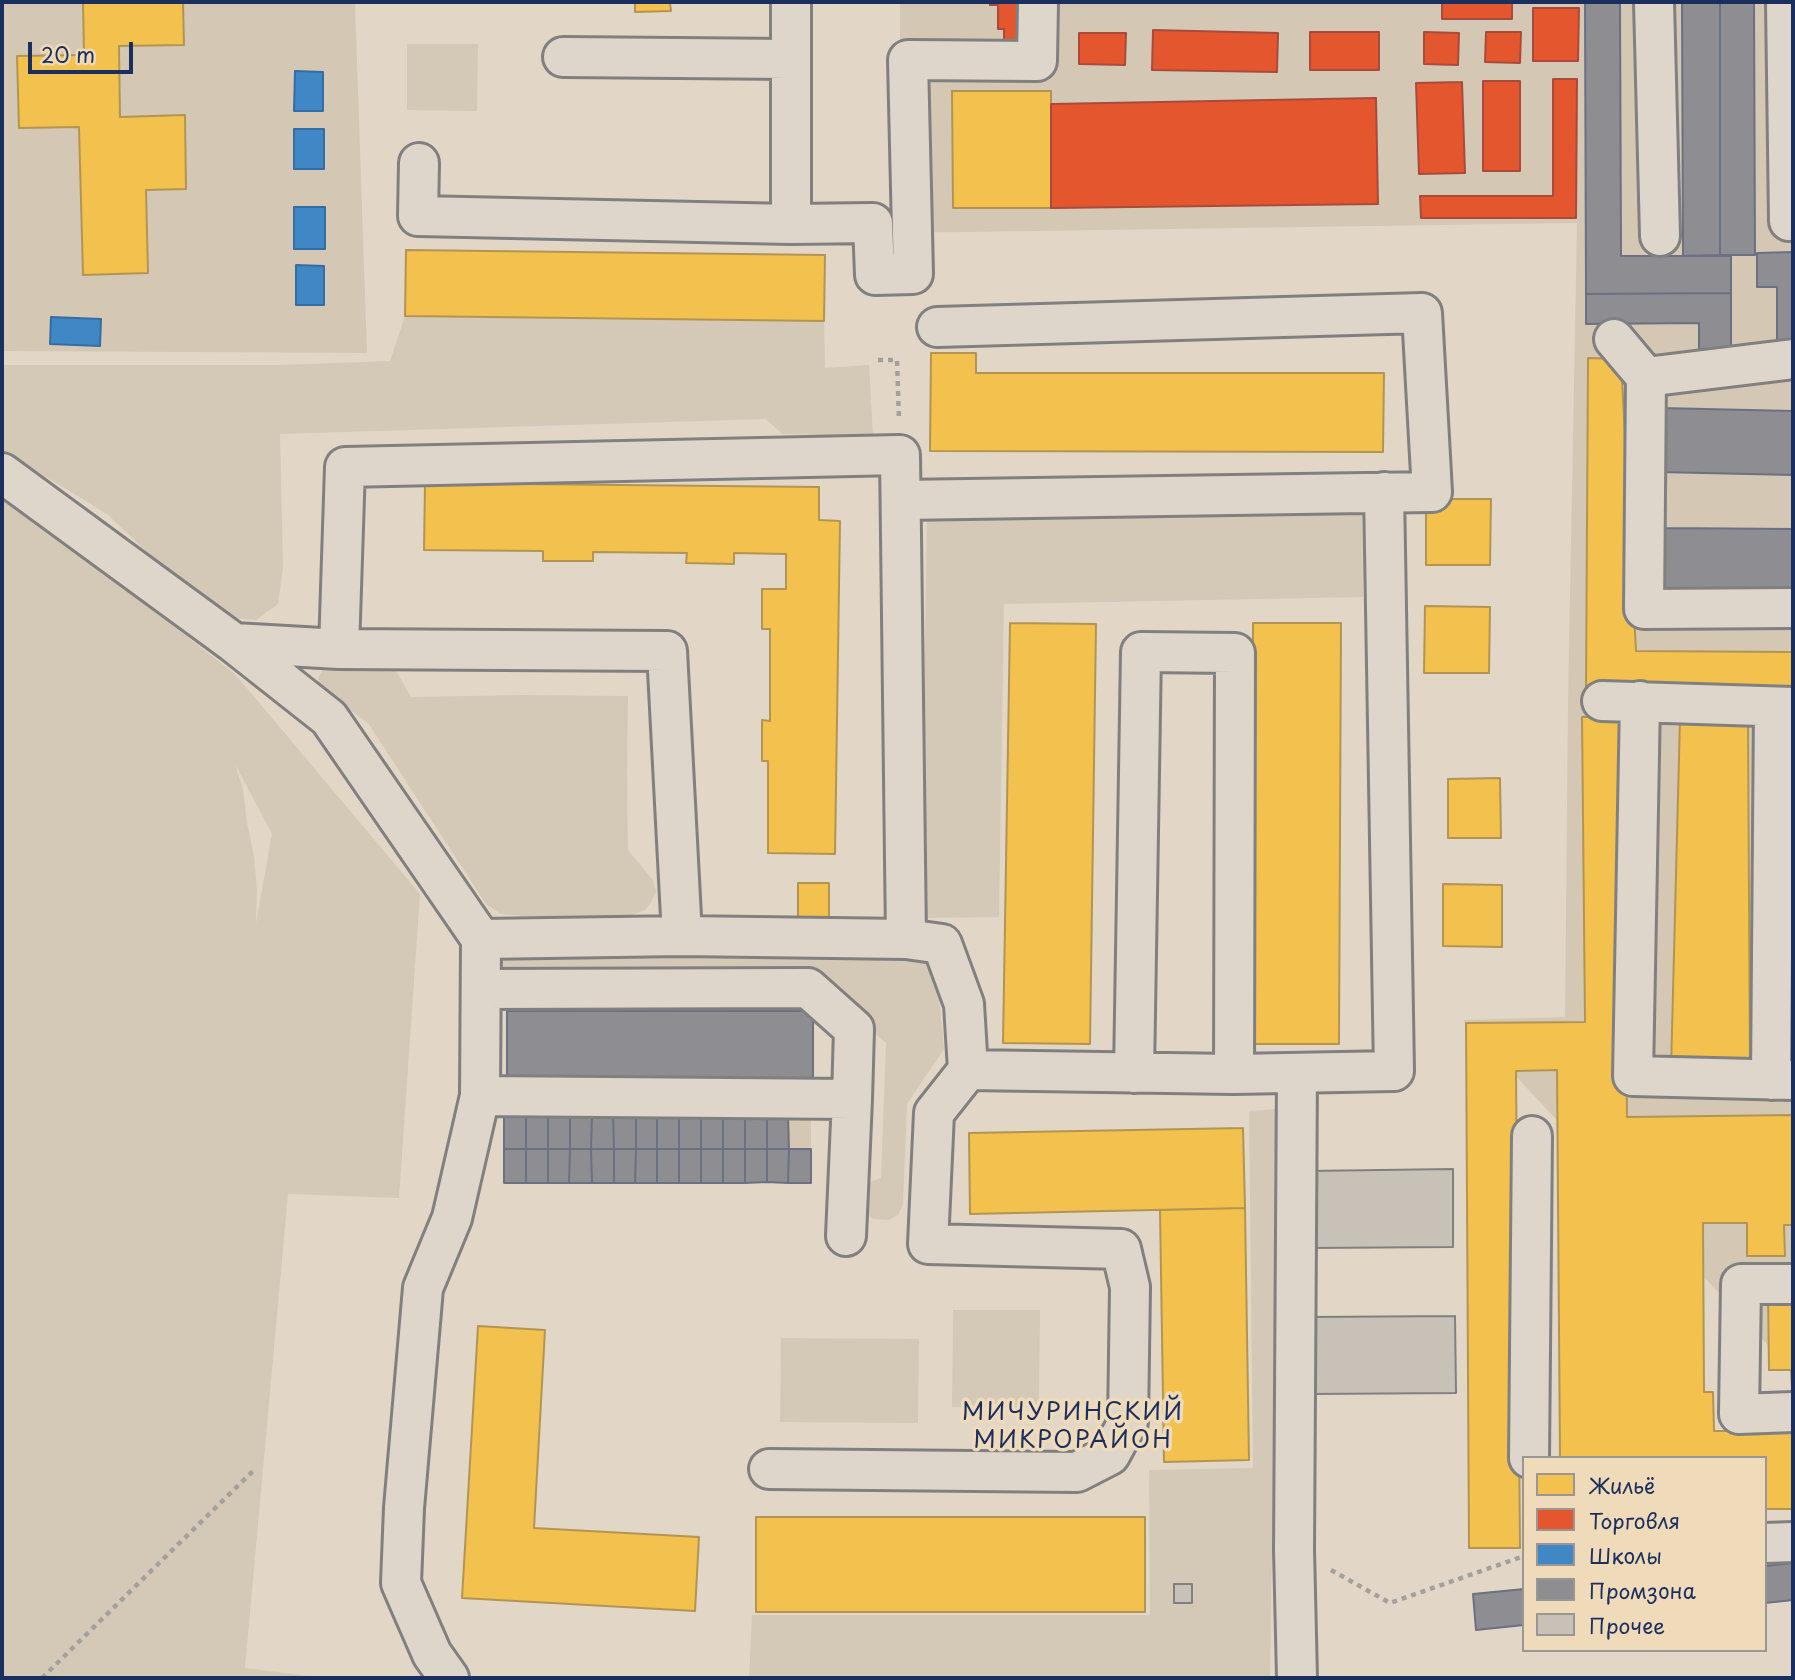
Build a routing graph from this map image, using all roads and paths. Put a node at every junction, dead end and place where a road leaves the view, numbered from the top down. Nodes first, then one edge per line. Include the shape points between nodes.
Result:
1 (791, 2) edge
2 (1038, 2) edge
3 (1654, 2) edge
4 (1786, 2) edge
5 (563, 57) dead end
6 (791, 59) junction
7 (419, 163) dead end
8 (1789, 221) dead end
9 (791, 224) junction
10 (1660, 236) dead end
11 (937, 327) dead end
12 (1614, 339) dead end
13 (1793, 359) edge
14 (878, 360) dead end
15 (1646, 377) junction
16 (900, 454) junction
17 (2, 472) edge
18 (1384, 492) junction
19 (901, 500) junction
20 (1793, 608) edge
21 (234, 643) junction
22 (339, 649) junction
23 (1602, 701) dead end
24 (1640, 701) junction
25 (1784, 707) edge
26 (682, 936) junction
27 (481, 939) junction
28 (906, 939) junction
29 (481, 989) junction
30 (968, 1070) junction
31 (1134, 1073) junction
32 (1297, 1073) junction
33 (1234, 1074) junction
34 (1782, 1080) edge
35 (480, 1096) junction
36 (852, 1099) junction
37 (1532, 1136) dead end
38 (846, 1236) dead end
39 (1790, 1284) dead end
40 (1793, 1412) edge
41 (1529, 1456) edge
42 (769, 1469) dead end
43 (253, 1471) dead end
44 (1793, 1542) edge
45 (1767, 1543) edge
46 (1294, 1550) junction
47 (1522, 1557) edge
48 (42, 1678) edge
49 (449, 1678) edge
50 (1297, 1678) edge

1 - 6 street
2 - 9 street via 1037,61 908,60 913,274 875,275 873,223
3 - 10 street
4 - 8 street
5 - 6 street
6 - 9 street
7 - 9 street via 418,216
11 - 18 street via 1422,313 1432,492
12 - 15 street
13 - 15 street
14 - 16 path via 897,360
15 - 20 street via 1644,609
16 - 19 street
16 - 22 street via 345,467
17 - 21 street
18 - 19 street
18 - 32 street via 1394,1071
19 - 28 street
21 - 22 street
21 - 27 street via 329,718
22 - 26 street via 667,651
23 - 24 street
24 - 25 street
24 - 34 street via 1633,1076
25 - 34 street
26 - 27 street
26 - 28 street
27 - 29 street
28 - 30 street via 942,944 964,1004
29 - 35 street
29 - 36 street via 808,988 854,1028
30 - 31 street
30 - 42 street via 934,1112 928,1244 1121,1249 1130,1287 1128,1422 1110,1455 1077,1472
31 - 33 street
31 - 33 street via 1141,652 1235,653
32 - 33 street
32 - 46 street
35 - 36 street
35 - 49 street via 452,1218 423,1288 404,1508 401,1583 432,1654
36 - 38 street
37 - 41 street
39 - 40 street via 1741,1284 1739,1414
43 - 48 path
44 - 45 street
46 - 47 path via 1390,1603
46 - 50 street

